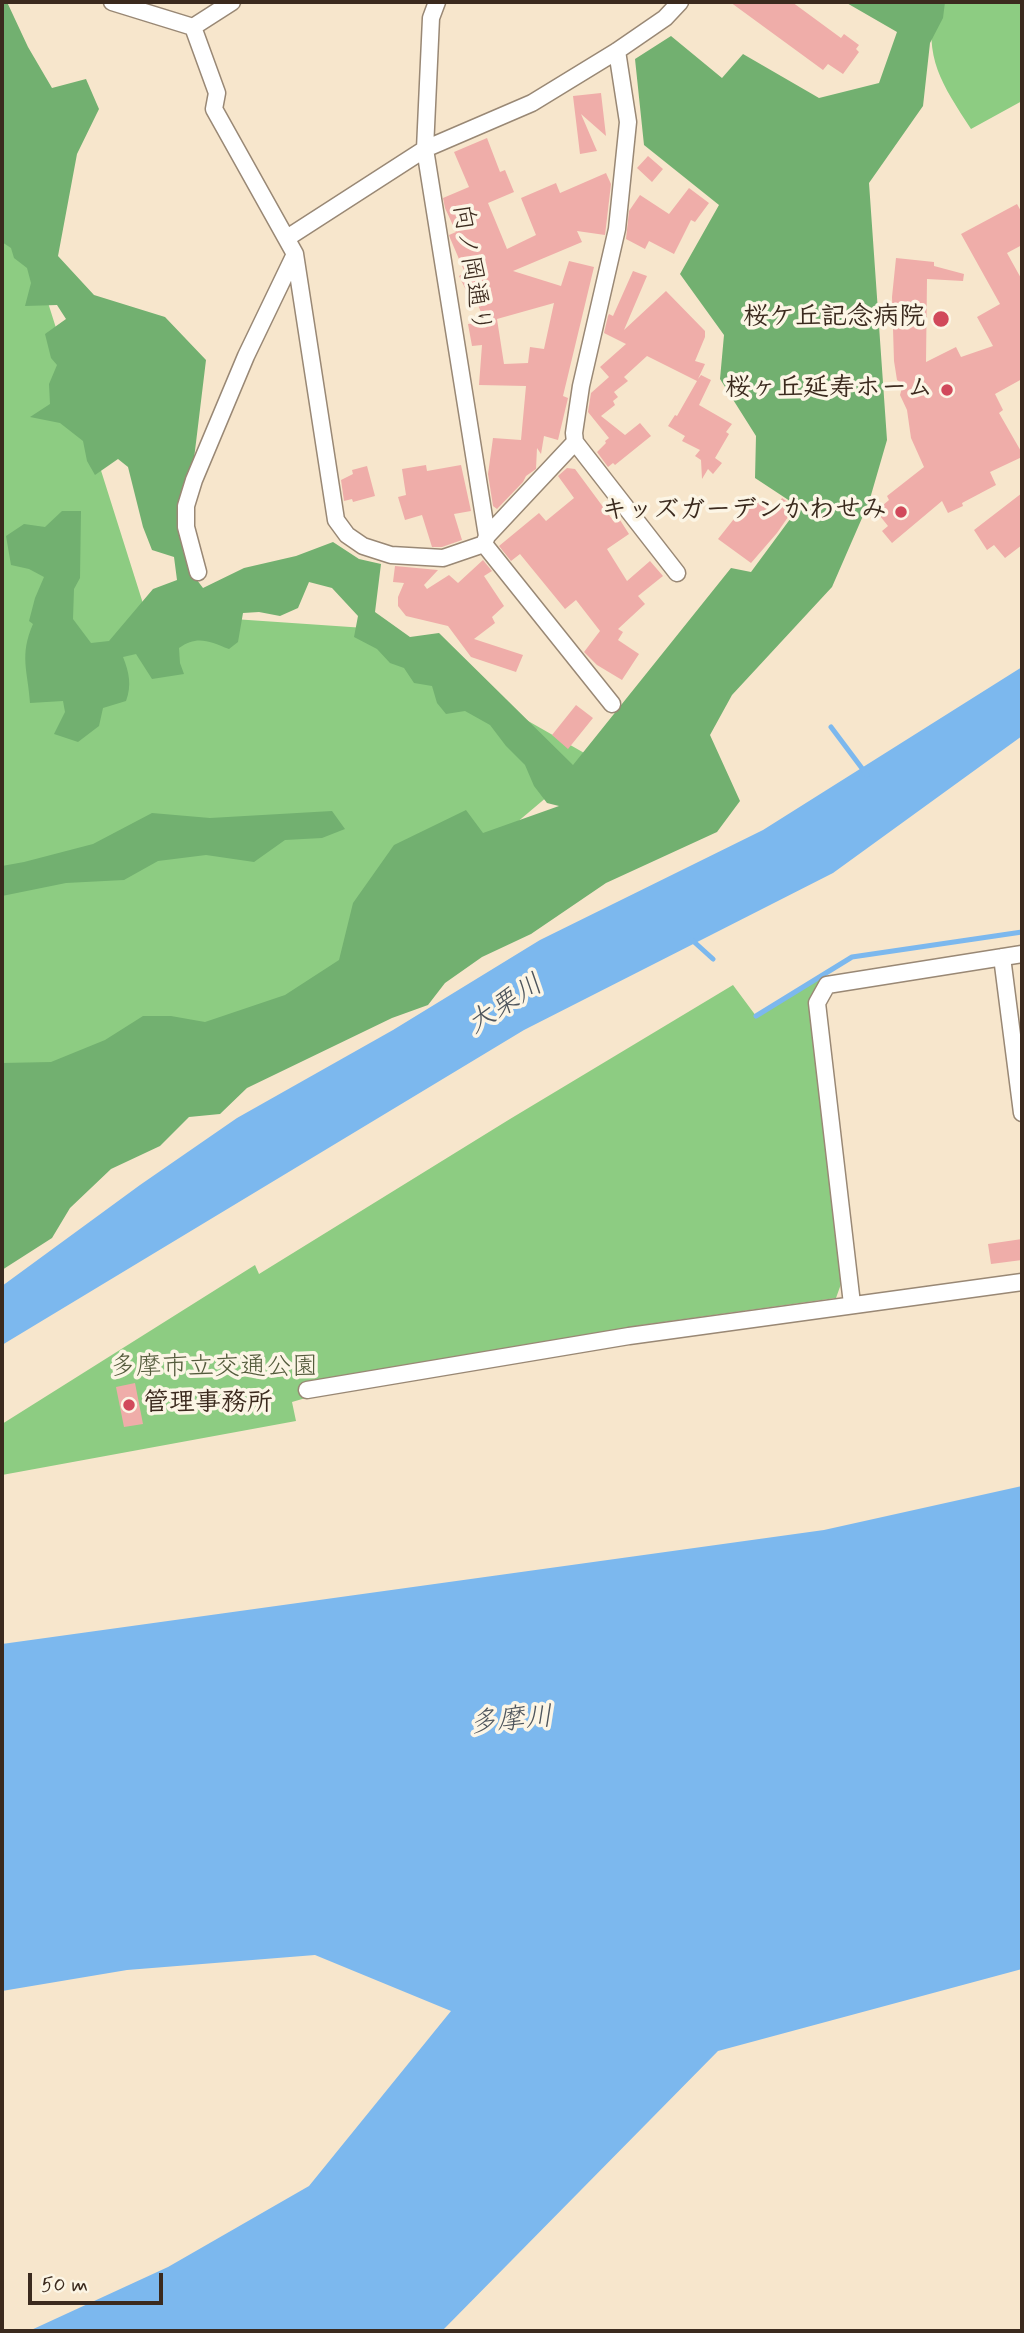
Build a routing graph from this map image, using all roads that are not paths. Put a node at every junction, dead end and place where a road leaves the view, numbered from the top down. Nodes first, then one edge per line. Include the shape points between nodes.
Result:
1 (112, 2) edge
2 (232, 2) edge
3 (437, 2) edge
4 (680, 2) edge
5 (193, 27) junction
6 (617, 51) junction
7 (425, 149) junction
8 (287, 238) junction
9 (295, 254) junction
10 (575, 442) junction
11 (486, 540) junction
12 (198, 572) dead end
13 (677, 573) dead end
14 (612, 704) dead end
15 (1022, 954) edge
16 (1002, 957) junction
17 (1022, 1114) edge
18 (1022, 1282) edge
19 (852, 1304) junction
20 (307, 1390) dead end

1 - 5 street
2 - 5 street
3 - 7 street, 向ノ岡通り via 431,18
4 - 6 street
5 - 8 street via 217,93 214,109
6 - 7 street via 532,103
6 - 10 street via 628,122 617,229 581,386
7 - 8 street
7 - 11 street, 向ノ岡通り
8 - 9 street
9 - 11 street via 336,520 363,546 391,555 443,558
9 - 12 street via 246,356 186,506 186,527
10 - 11 street
10 - 13 street
11 - 14 street
15 - 16 street
16 - 17 street
16 - 19 street via 828,985 817,1003
18 - 19 street
19 - 20 street

